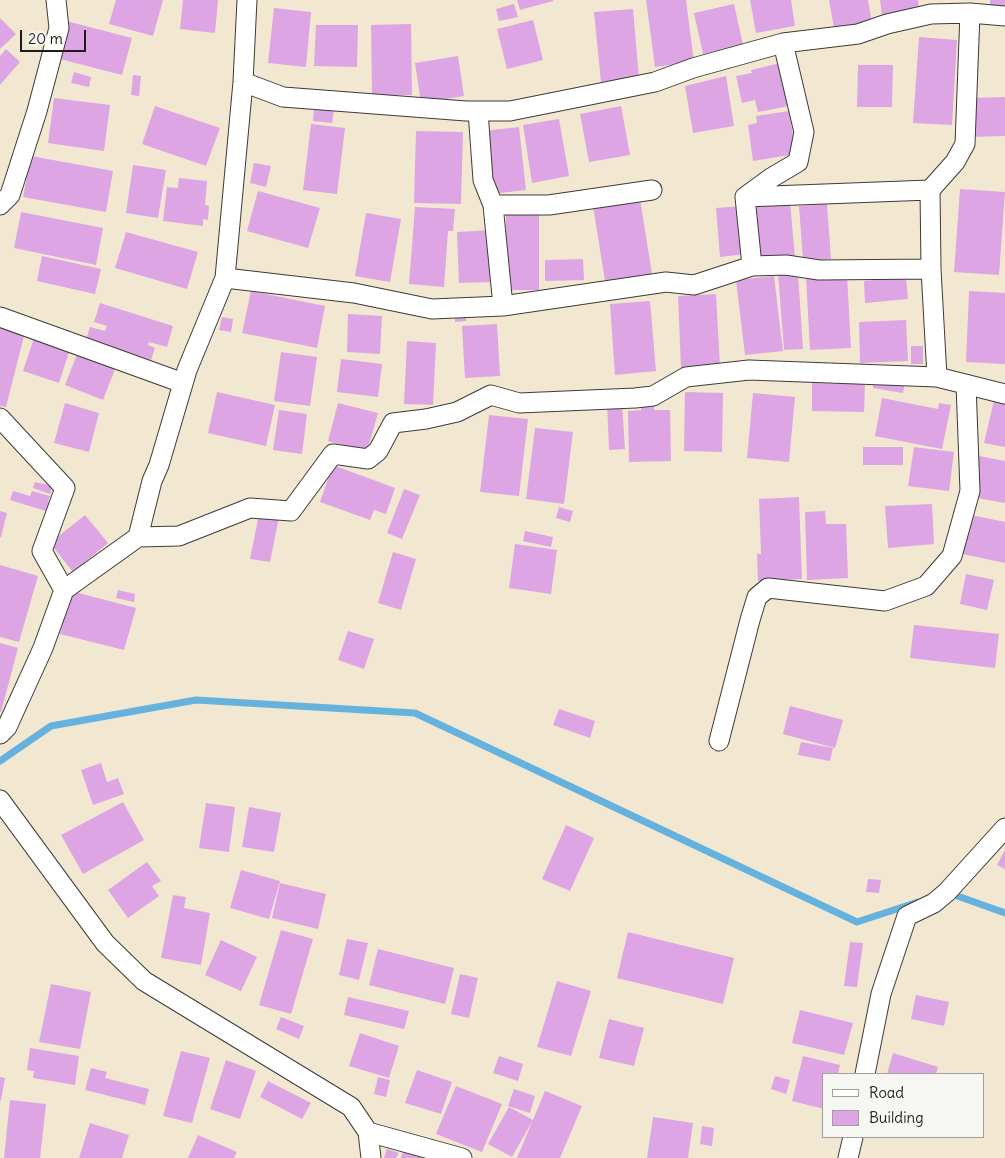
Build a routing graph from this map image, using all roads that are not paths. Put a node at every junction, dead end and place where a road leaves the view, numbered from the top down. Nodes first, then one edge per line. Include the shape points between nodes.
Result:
1 (56, 0) edge
2 (247, 0) edge
3 (970, 13) junction
4 (1005, 16) edge
5 (782, 44) junction
6 (244, 82) junction
7 (478, 111) junction
8 (652, 190) dead end
9 (930, 190) junction
10 (745, 197) junction
11 (493, 205) junction
12 (0, 206) edge
13 (752, 266) junction
14 (931, 269) junction
15 (225, 278) junction
16 (503, 306) junction
17 (0, 317) edge
18 (937, 377) junction
19 (183, 383) junction
20 (966, 384) junction
21 (1005, 394) edge
22 (0, 418) edge
23 (138, 537) junction
24 (64, 590) junction
25 (0, 734) edge
26 (719, 741) dead end
27 (0, 800) edge
28 (1005, 828) edge
29 (865, 1073) edge
30 (368, 1132) junction
31 (853, 1138) edge
32 (372, 1158) edge
33 (462, 1158) edge
34 (848, 1158) edge

1 - 12 street via 59,28 37,111 10,196
2 - 6 street
3 - 4 street
3 - 5 street via 931,14 858,34
3 - 9 street via 965,144 955,162
5 - 7 street via 693,68 655,82 510,111
5 - 10 street via 804,132 798,162
6 - 7 street via 283,97
6 - 15 street
7 - 11 street via 483,180
8 - 11 street via 549,205
9 - 10 street
9 - 14 street
10 - 13 street
11 - 16 street
13 - 14 street via 786,265 819,270
13 - 16 street via 694,285 666,282
14 - 18 street
15 - 16 street via 354,293 432,309
15 - 19 street
17 - 19 street
18 - 20 street
18 - 23 street via 749,370 686,377 653,396 635,398 520,403 491,395 457,412 393,423 378,451 368,459 333,454 291,511 250,508 179,536
19 - 23 street
20 - 21 street
20 - 26 street via 970,491 952,556 926,586 885,601 768,588 757,597 754,605
22 - 24 street via 65,488 42,551
23 - 24 street
24 - 25 street via 43,648 7,727
27 - 30 street via 105,943 144,981 351,1107
28 - 29 street via 947,892 934,903 907,916 881,994
30 - 32 street
30 - 33 street
31 - 34 street

